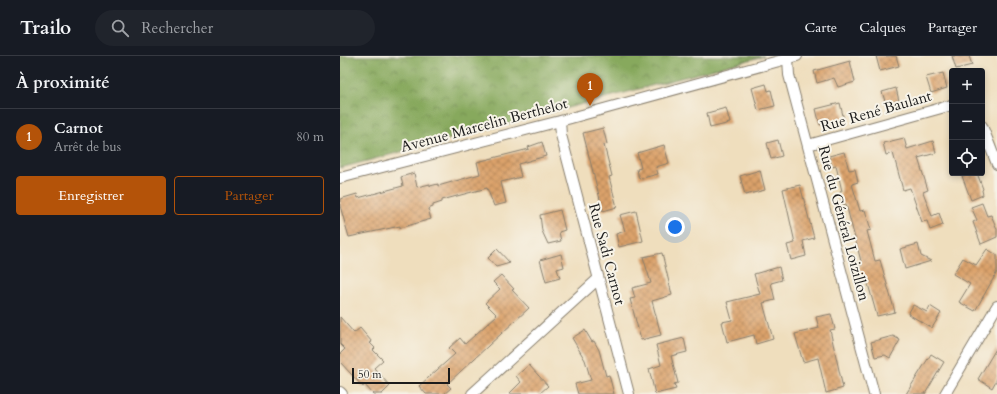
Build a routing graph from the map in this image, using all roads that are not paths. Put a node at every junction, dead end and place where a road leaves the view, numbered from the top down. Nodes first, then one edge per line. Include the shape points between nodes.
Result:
1 (792, 57) edge
2 (949, 106) edge
3 (560, 121) junction
4 (985, 134) edge
5 (808, 145) junction
6 (997, 164) edge
7 (340, 178) edge
8 (598, 279) junction
9 (997, 306) edge
10 (472, 394) edge
11 (629, 394) edge
12 (874, 394) edge
13 (945, 394) edge

1 - 3 street, Avenue Marcelin Berthelot
1 - 5 street, Rue du Général Loizillon via 789,75
2 - 5 street, Rue René Baulant
3 - 7 street, Avenue Marcelin Berthelot
3 - 8 street, Rue Sadi Carnot via 561,135
4 - 6 street
5 - 12 street, Rue du Général Loizillon
8 - 10 street
8 - 11 street, Rue Sadi Carnot
9 - 13 street

